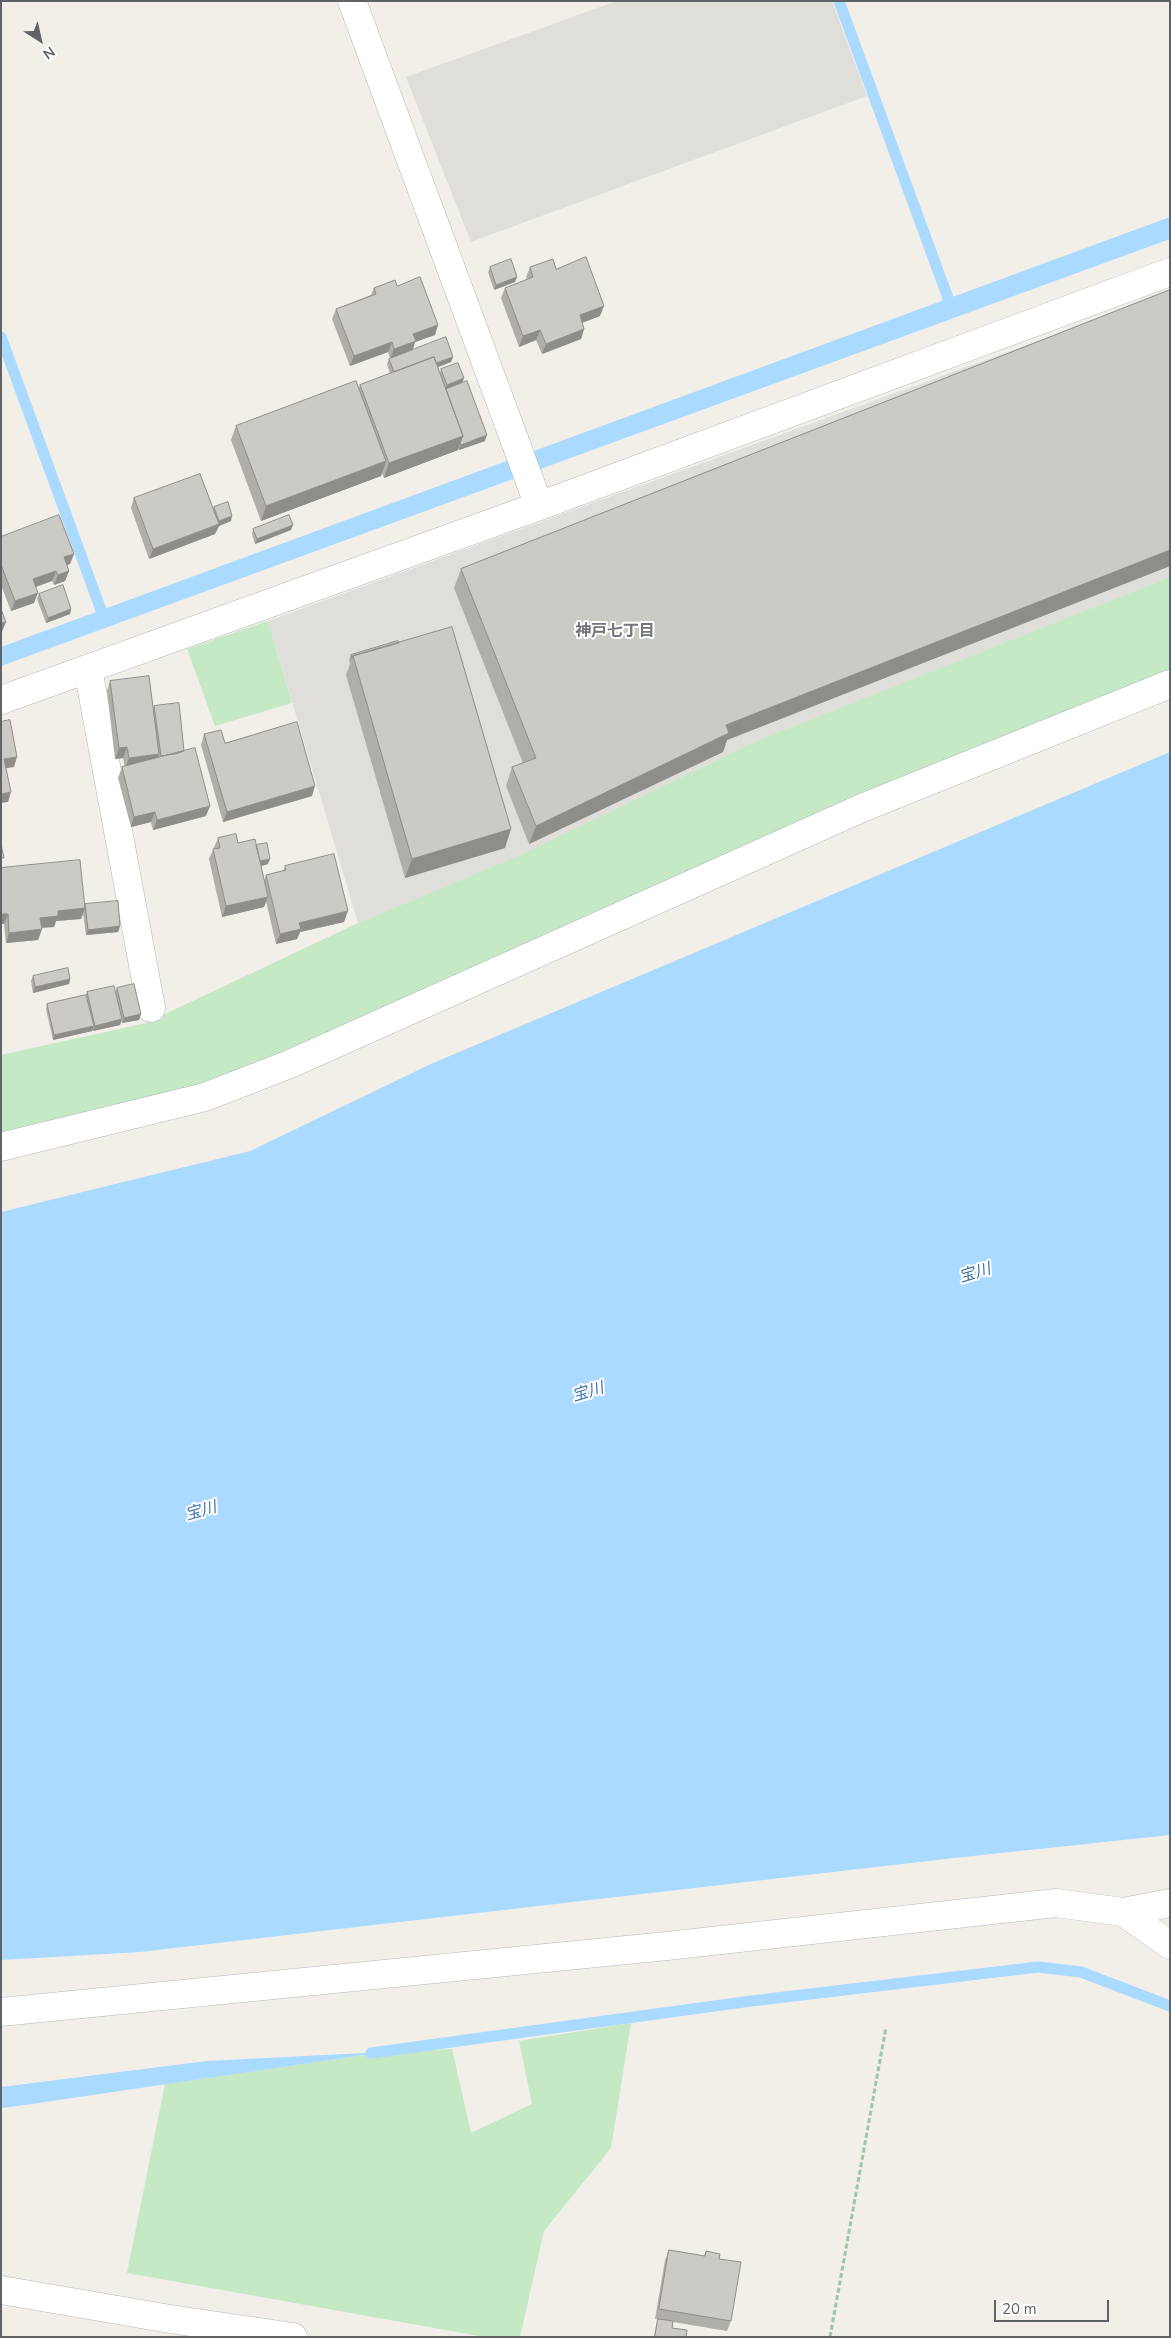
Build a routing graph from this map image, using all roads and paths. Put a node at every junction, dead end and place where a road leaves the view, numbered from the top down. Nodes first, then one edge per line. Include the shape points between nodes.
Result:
1 (352, 1) edge
2 (1170, 272) edge
3 (539, 506) junction
4 (88, 669) junction
5 (1170, 684) edge
6 (1, 700) edge
7 (151, 1008) dead end
8 (1, 1147) edge
9 (1170, 1903) edge
10 (1124, 1912) junction
11 (1170, 1945) edge
12 (1, 2012) edge
13 (886, 2027) dead end
14 (1, 2290) edge
15 (168, 2328) edge
16 (293, 2337) edge
17 (830, 2337) edge

1 - 3 street
2 - 3 street
3 - 4 street
4 - 6 street
4 - 7 street
5 - 8 street via 862,808 282,1068 205,1097
9 - 10 street
10 - 11 street
10 - 12 street via 1056,1903 667,1946
13 - 17 path
14 - 15 street
15 - 16 street

